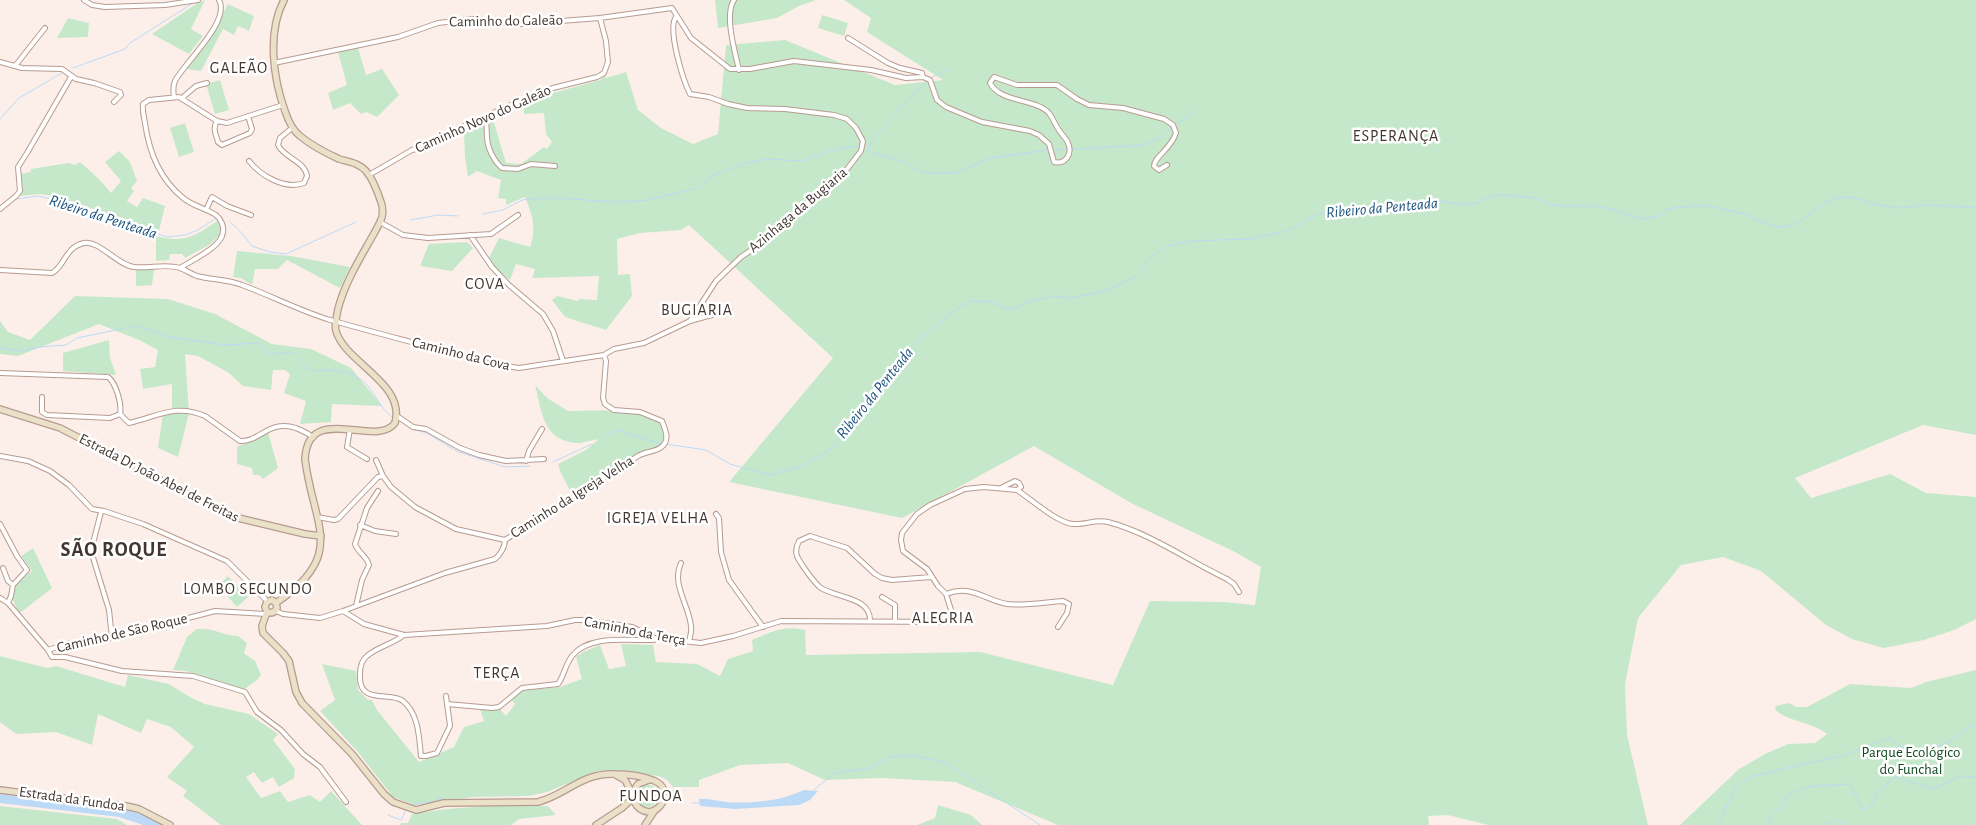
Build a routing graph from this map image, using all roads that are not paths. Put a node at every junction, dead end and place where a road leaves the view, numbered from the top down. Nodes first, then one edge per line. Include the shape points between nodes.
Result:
1 (84, 0) edge
2 (198, 0) edge
3 (219, 0) edge
4 (284, 0) edge
5 (734, 0) edge
6 (676, 17) junction
7 (600, 18) junction
8 (45, 28) dead end
9 (848, 38) dead end
10 (0, 62) edge
11 (274, 63) junction
12 (15, 66) junction
13 (739, 70) junction
14 (70, 77) junction
15 (923, 77) junction
16 (207, 83) dead end
17 (174, 97) junction
18 (182, 98) junction
19 (114, 102) dead end
20 (283, 105) junction
21 (248, 116) junction
22 (484, 117) junction
23 (217, 121) junction
24 (292, 128) junction
25 (249, 161) dead end
26 (1167, 165) dead end
27 (555, 166) dead end
28 (369, 175) junction
29 (0, 208) edge
30 (206, 210) junction
31 (251, 215) dead end
32 (518, 215) dead end
33 (380, 222) junction
34 (470, 235) junction
35 (180, 268) junction
36 (0, 270) edge
37 (730, 310) dead end
38 (336, 321) junction
39 (690, 321) junction
40 (604, 354) junction
41 (563, 361) junction
42 (0, 373) edge
43 (42, 397) dead end
44 (0, 409) edge
45 (120, 414) junction
46 (396, 416) junction
47 (350, 429) junction
48 (542, 429) dead end
49 (313, 438) junction
50 (0, 456) edge
51 (367, 459) dead end
52 (544, 459) dead end
53 (376, 460) dead end
54 (526, 461) junction
55 (383, 476) junction
56 (1001, 488) junction
57 (1017, 490) junction
58 (378, 491) dead end
59 (100, 512) junction
60 (716, 514) dead end
61 (318, 517) junction
62 (0, 524) edge
63 (360, 525) junction
64 (396, 534) dead end
65 (320, 536) junction
66 (505, 540) junction
67 (681, 563) dead end
68 (3, 568) dead end
69 (931, 577) junction
70 (13, 585) junction
71 (1239, 592) dead end
72 (946, 594) junction
73 (0, 598) edge
74 (882, 598) dead end
75 (268, 601) junction
76 (8, 603) junction
77 (276, 603) junction
78 (356, 606) junction
79 (276, 611) junction
80 (343, 611) junction
81 (266, 613) junction
82 (870, 620) junction
83 (895, 621) junction
84 (763, 627) junction
85 (1058, 627) dead end
86 (404, 635) junction
87 (112, 638) junction
88 (655, 638) junction
89 (689, 642) junction
90 (48, 650) junction
91 (446, 696) dead end
92 (447, 704) junction
93 (612, 774) junction
94 (649, 780) junction
95 (0, 790) edge
96 (633, 796) junction
97 (346, 802) dead end
98 (622, 808) junction
99 (639, 809) junction
100 (655, 810) junction
101 (170, 825) edge
102 (596, 825) edge
103 (645, 825) edge

1 - 2 street via 106,7
3 - 17 street via 222,9 214,28 175,82
4 - 11 main road via 274,42
5 - 13 street via 730,19
6 - 7 street, Caminho do Galeão via 672,8
6 - 13 street via 696,44 724,66
6 - 39 street, Azinhaga da Bugiaria via 672,25 682,76 690,94 747,108 834,115 847,119 863,141 862,148 844,173 716,281
7 - 11 street, Caminho do Galeão via 521,24 485,20 438,23 398,37
7 - 22 street, Caminho Novo do Galeão via 608,62 604,73 540,93
8 - 12 street
9 - 15 street via 888,63 922,73
10 - 12 street
11 - 20 main road
12 - 14 street via 62,69
13 - 15 street via 794,60 906,78
14 - 19 street via 120,92
14 - 29 street via 18,164 20,186 16,196
15 - 26 street via 930,80 937,100 946,107 982,122 1039,135 1049,144 1054,162 1058,163 1063,163 1069,156 1069,146 1049,113 996,90 990,83 991,79 994,77 1017,85 1057,85 1089,105 1123,108 1164,120 1173,125 1176,133 1170,147 1153,163 1159,170
16 - 18 street via 196,86
17 - 18 street
17 - 30 street via 145,102 142,107 148,142 164,178 182,198
18 - 23 street
20 - 21 street
20 - 24 main road
21 - 23 street
21 - 23 street via 252,129 250,134 222,145 214,130
22 - 27 street via 488,123 487,137 492,154 502,168 531,164
22 - 28 street, Caminho Novo do Galeão via 434,144 412,150
24 - 25 street via 280,138 278,145 305,169 304,183 287,184 267,177
24 - 28 main road via 304,140 358,165
28 - 33 main road via 381,202
30 - 31 street via 212,197
30 - 35 street via 220,220 223,232 216,245
32 - 34 street via 492,234
33 - 34 street via 403,235 428,238
33 - 38 main road via 344,289
34 - 41 street via 508,285 543,314 553,331
35 - 36 street, Caminho da Cova via 126,265 92,243 85,242 67,253 52,273
35 - 38 street, Caminho da Cova via 198,276 230,280
37 - 39 street, Caminho da Cova
38 - 41 street, Caminho da Cova via 510,367
38 - 46 main road via 337,334 343,345 380,380 395,404
39 - 40 street, Caminho da Cova via 644,343
40 - 41 street, Caminho da Cova
40 - 66 street, Caminho da Igreja Velha via 603,398 606,406 614,410 640,412 662,421 666,431 665,443 643,452
42 - 45 street via 108,377 116,390
43 - 45 street via 42,412 47,415 114,418
44 - 65 main road, Estrada Dr João Abel de Freitas via 60,428 230,516
45 - 49 street via 129,423 163,412 198,414 240,441 283,425 305,431
46 - 47 main road via 392,426 382,430
46 - 54 street via 471,453 506,461
47 - 49 main road via 324,430
47 - 51 street via 349,449
48 - 54 street
49 - 61 main road via 306,449 305,459
50 - 59 street via 38,465 69,484 92,509
52 - 54 street
53 - 55 street
55 - 61 street via 378,476 340,517 334,520
55 - 66 street via 415,507 456,529
56 - 57 street
56 - 57 street via 1017,482 1021,487
56 - 69 street via 965,490 940,499 917,514 906,526 901,540 903,551 927,568
57 - 71 street via 1073,524 1107,522 1144,536 1226,579
58 - 63 street
59 - 75 street via 143,524 227,561
59 - 87 street via 91,551 109,610
60 - 84 street via 729,580
61 - 65 main road
62 - 70 street via 27,570
63 - 64 street
63 - 78 street via 355,544 369,564
65 - 77 main road via 319,556 313,569
66 - 78 street, Caminho da Igreja Velha via 495,559 445,573
67 - 89 street via 679,587 691,625
68 - 70 street
69 - 72 street
69 - 82 street via 882,578 847,548 810,536 800,541 797,556 817,584 868,608
70 - 76 street
72 - 83 street, Caminho da Terça via 953,616 949,622
72 - 85 street via 955,590 972,591 1007,604 1063,601 1068,604 1067,613
73 - 76 street, Caminho de São Roque
74 - 83 street via 895,605
75 - 77 main road
75 - 81 main road
76 - 90 street, Caminho de São Roque
77 - 79 main road
78 - 80 street, Caminho da Igreja Velha
79 - 80 street, Caminho da Igreja Velha via 320,618
79 - 81 main road
80 - 86 street, Caminho da Terça via 364,624
81 - 87 street, Caminho de São Roque via 215,611
81 - 93 main road via 263,633 289,661 302,703 393,802 416,810 444,803 538,802 591,776
82 - 83 street, Caminho da Terça
82 - 84 street, Caminho da Terça via 781,622
84 - 89 street, Caminho da Terça via 710,642
86 - 88 street, Caminho da Terça via 547,626 585,620 632,627
86 - 92 street via 365,658 360,674 362,686 372,695 403,701 416,722 421,756 437,753 449,731
87 - 90 street, Caminho de São Roque via 66,644
88 - 89 street, Caminho da Terça
88 - 92 street via 588,645 571,657 558,684 522,688 499,707
90 - 97 street via 52,657 65,657 122,671 194,676 245,692 258,712 320,768
91 - 92 street
93 - 94 main road
93 - 96 main road via 625,780
94 - 96 main road via 638,784
94 - 100 main road via 660,785 665,796 661,806
95 - 101 main road, Estrada da Fundoa via 126,806
96 - 98 main road
96 - 99 main road
98 - 99 main road
98 - 102 main road
99 - 100 main road
99 - 103 main road
100 - 103 main road

